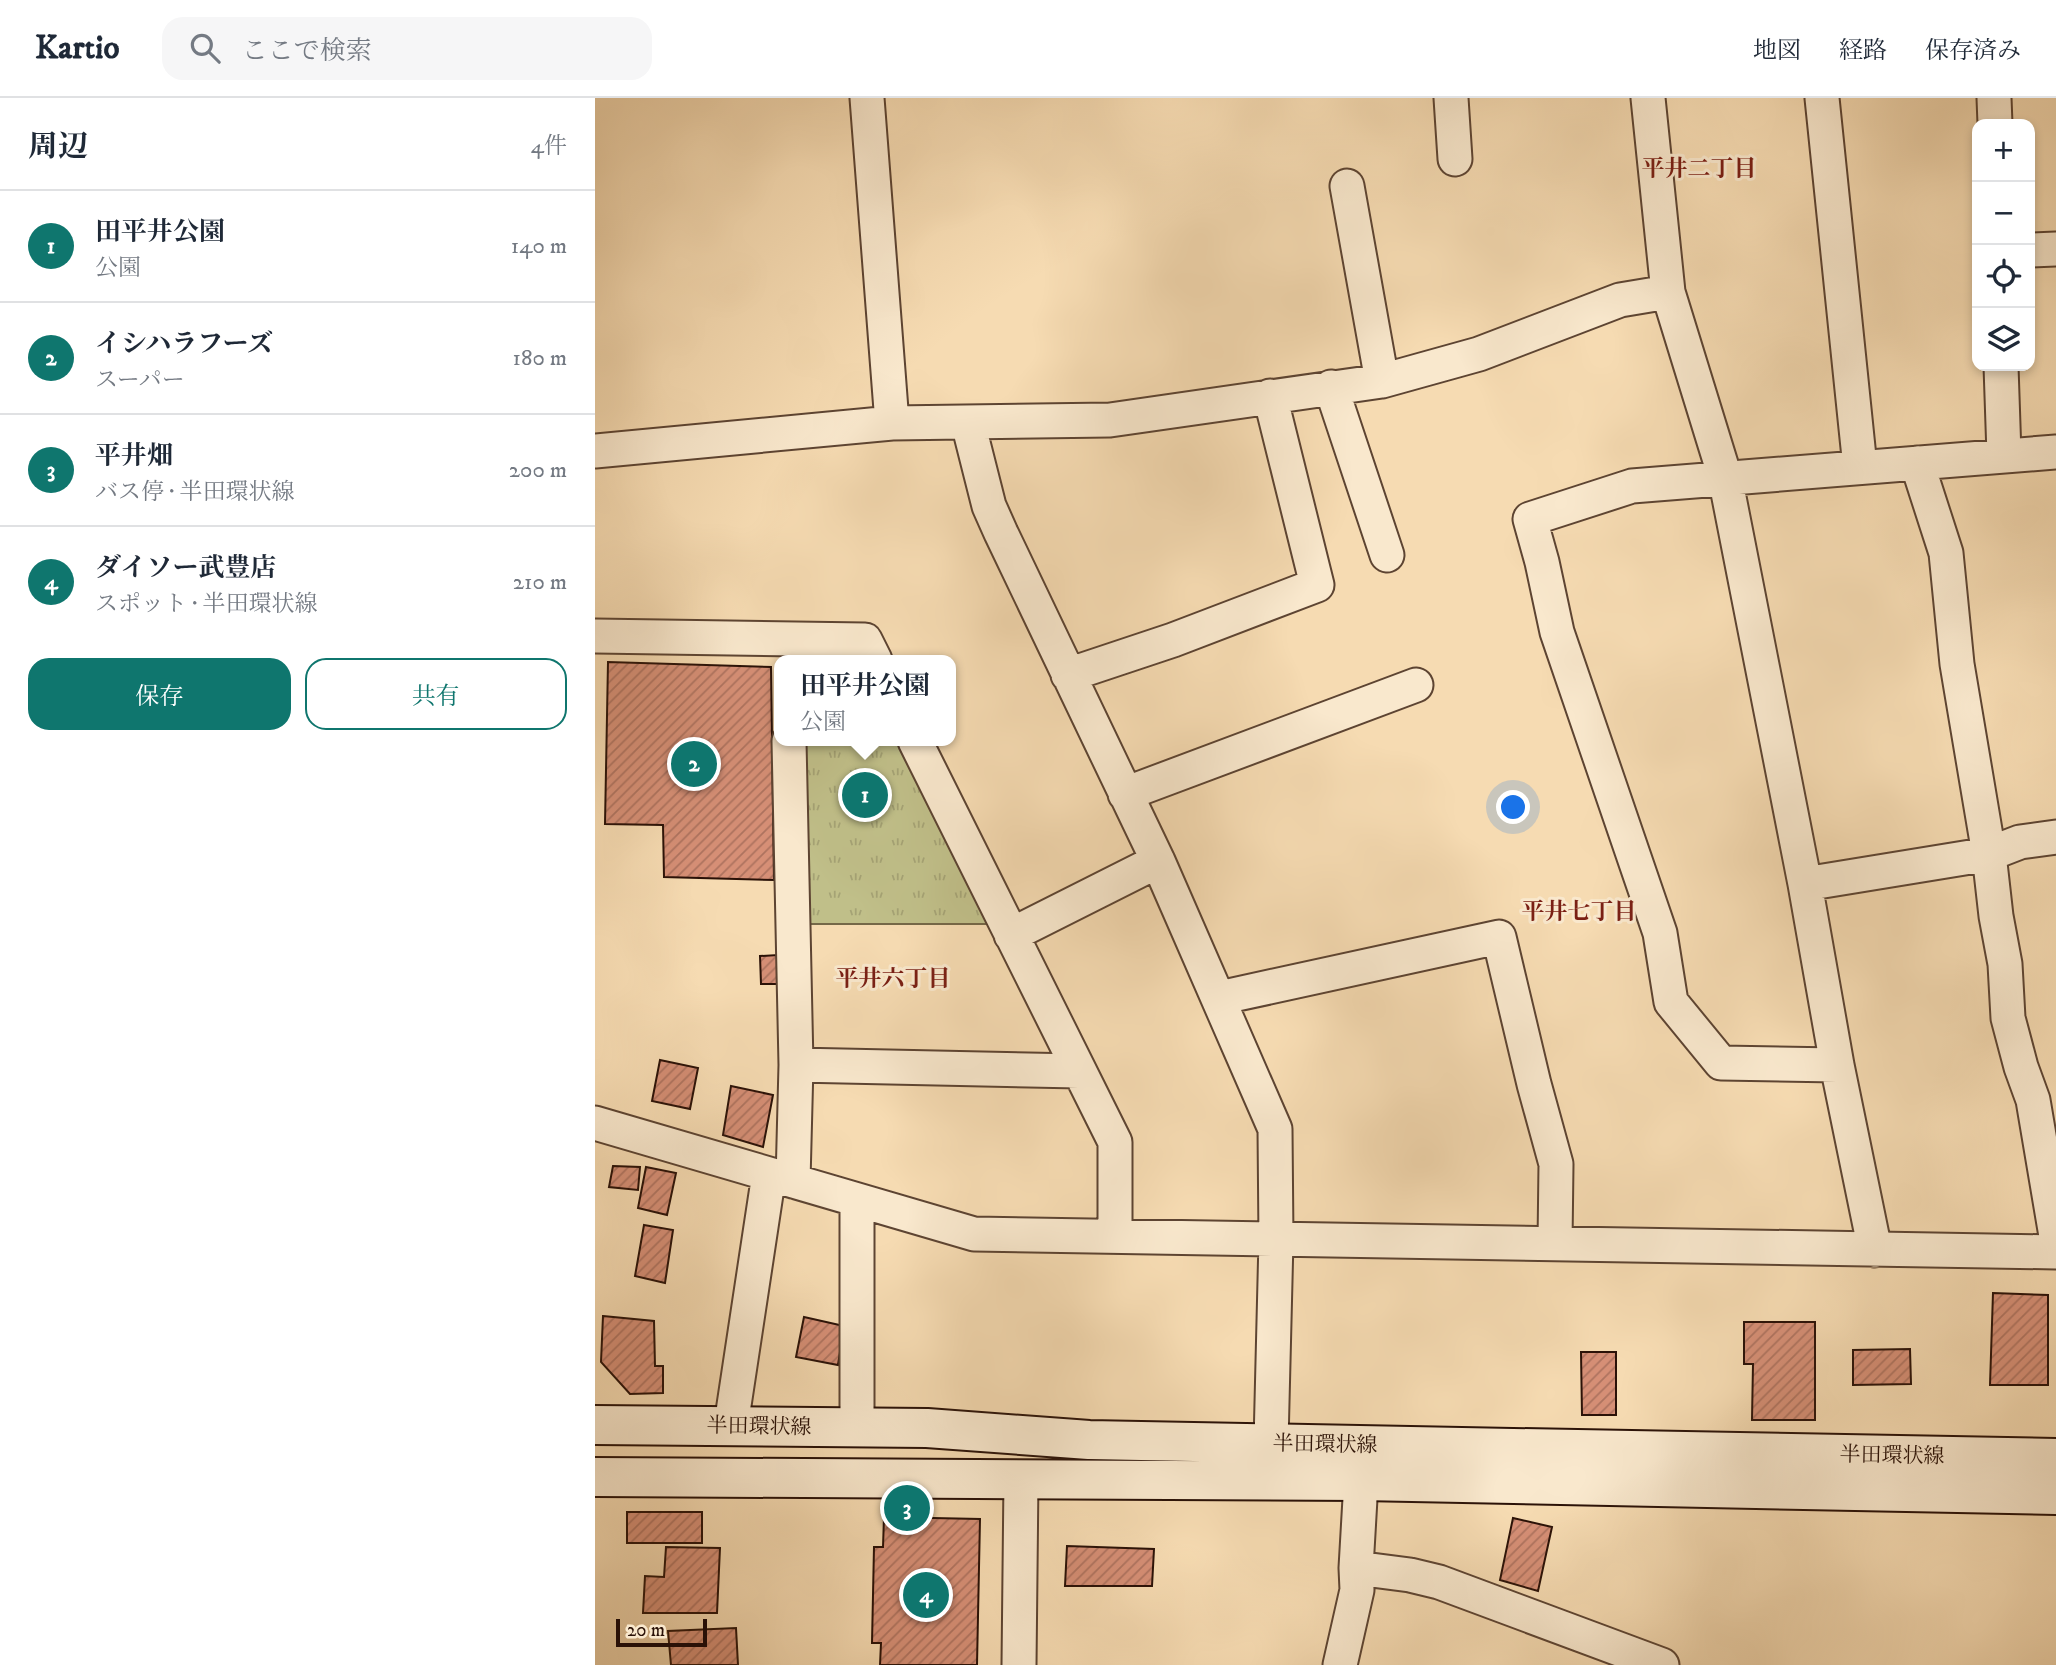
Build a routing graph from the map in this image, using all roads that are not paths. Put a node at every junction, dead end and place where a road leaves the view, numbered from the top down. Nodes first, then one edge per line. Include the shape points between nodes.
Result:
1 (867, 98) edge
2 (1451, 98) edge
3 (1648, 98) edge
4 (1822, 98) edge
5 (1994, 98) edge
6 (1995, 119) edge
7 (1455, 159) dead end
8 (1347, 186) dead end
9 (2056, 249) edge
10 (2035, 250) edge
11 (1668, 292) junction
12 (2001, 371) edge
13 (1382, 381) junction
14 (1331, 387) junction
15 (1271, 396) junction
16 (892, 423) junction
17 (968, 423) junction
18 (595, 451) edge
19 (2056, 452) edge
20 (2004, 455) junction
21 (1917, 463) junction
22 (1860, 467) junction
23 (1725, 477) junction
24 (1387, 555) dead end
25 (595, 636) edge
26 (787, 650) edge
27 (872, 655) edge
28 (1067, 676) junction
29 (1416, 685) dead end
30 (789, 746) edge
31 (917, 746) edge
32 (1125, 794) junction
33 (2056, 837) edge
34 (1989, 854) junction
35 (1158, 862) junction
36 (1805, 884) junction
37 (1011, 935) junction
38 (1219, 998) junction
39 (796, 1065) junction
40 (1837, 1065) junction
41 (1079, 1071) junction
42 (595, 1123) edge
43 (781, 1177) junction
44 (857, 1200) junction
45 (1115, 1235) junction
46 (2056, 1236) edge
47 (1276, 1240) junction
48 (1555, 1243) junction
49 (1875, 1250) junction
50 (2056, 1252) edge
51 (595, 1425) edge
52 (731, 1425) junction
53 (857, 1427) junction
54 (1271, 1443) junction
55 (2056, 1458) edge
56 (595, 1477) edge
57 (1021, 1479) junction
58 (1361, 1481) junction
59 (2056, 1495) edge
60 (1356, 1568) junction
61 (1019, 1665) edge
62 (1340, 1665) edge
63 (1662, 1665) edge

1 - 16 street
2 - 7 street
3 - 11 street
4 - 22 street
5 - 6 street
8 - 13 street
9 - 10 street
11 - 13 street via 1621,300 1479,354
11 - 23 street
12 - 20 street
13 - 14 street
14 - 15 street
14 - 24 street
15 - 17 street via 1110,420
15 - 28 street via 1317,585
16 - 17 street
16 - 18 street
17 - 28 street via 989,506
19 - 20 street
20 - 21 street
21 - 22 street
21 - 34 street via 1946,553 1957,664
22 - 23 street
23 - 36 street
23 - 40 street via 1632,486 1530,519 1557,632 1660,933 1671,1002 1721,1063
25 - 26 street
26 - 27 street via 865,640
28 - 32 street
29 - 32 street
30 - 39 street
31 - 37 street
32 - 35 street
33 - 34 street via 2020,842
34 - 36 street
34 - 46 street via 2008,1018 2033,1100
35 - 37 street
35 - 38 street
36 - 40 street
37 - 41 street
38 - 47 street via 1275,1129
38 - 48 street via 1499,937 1556,1164
39 - 41 street
39 - 43 street
40 - 49 street
41 - 45 street via 1115,1142
42 - 43 street
43 - 44 street
43 - 52 street
44 - 45 street via 974,1234
44 - 53 street
45 - 47 street
47 - 48 street
47 - 54 street
48 - 49 street
49 - 50 street
51 - 52 main road, 半田環状線
52 - 53 main road, 半田環状線
53 - 54 main road, 半田環状線 via 1089,1440
54 - 55 main road, 半田環状線
56 - 57 main road, 半田環状線
57 - 58 main road, 半田環状線
57 - 61 street
58 - 59 main road, 半田環状線
58 - 60 street
60 - 62 street via 1357,1590
60 - 63 street via 1439,1582

